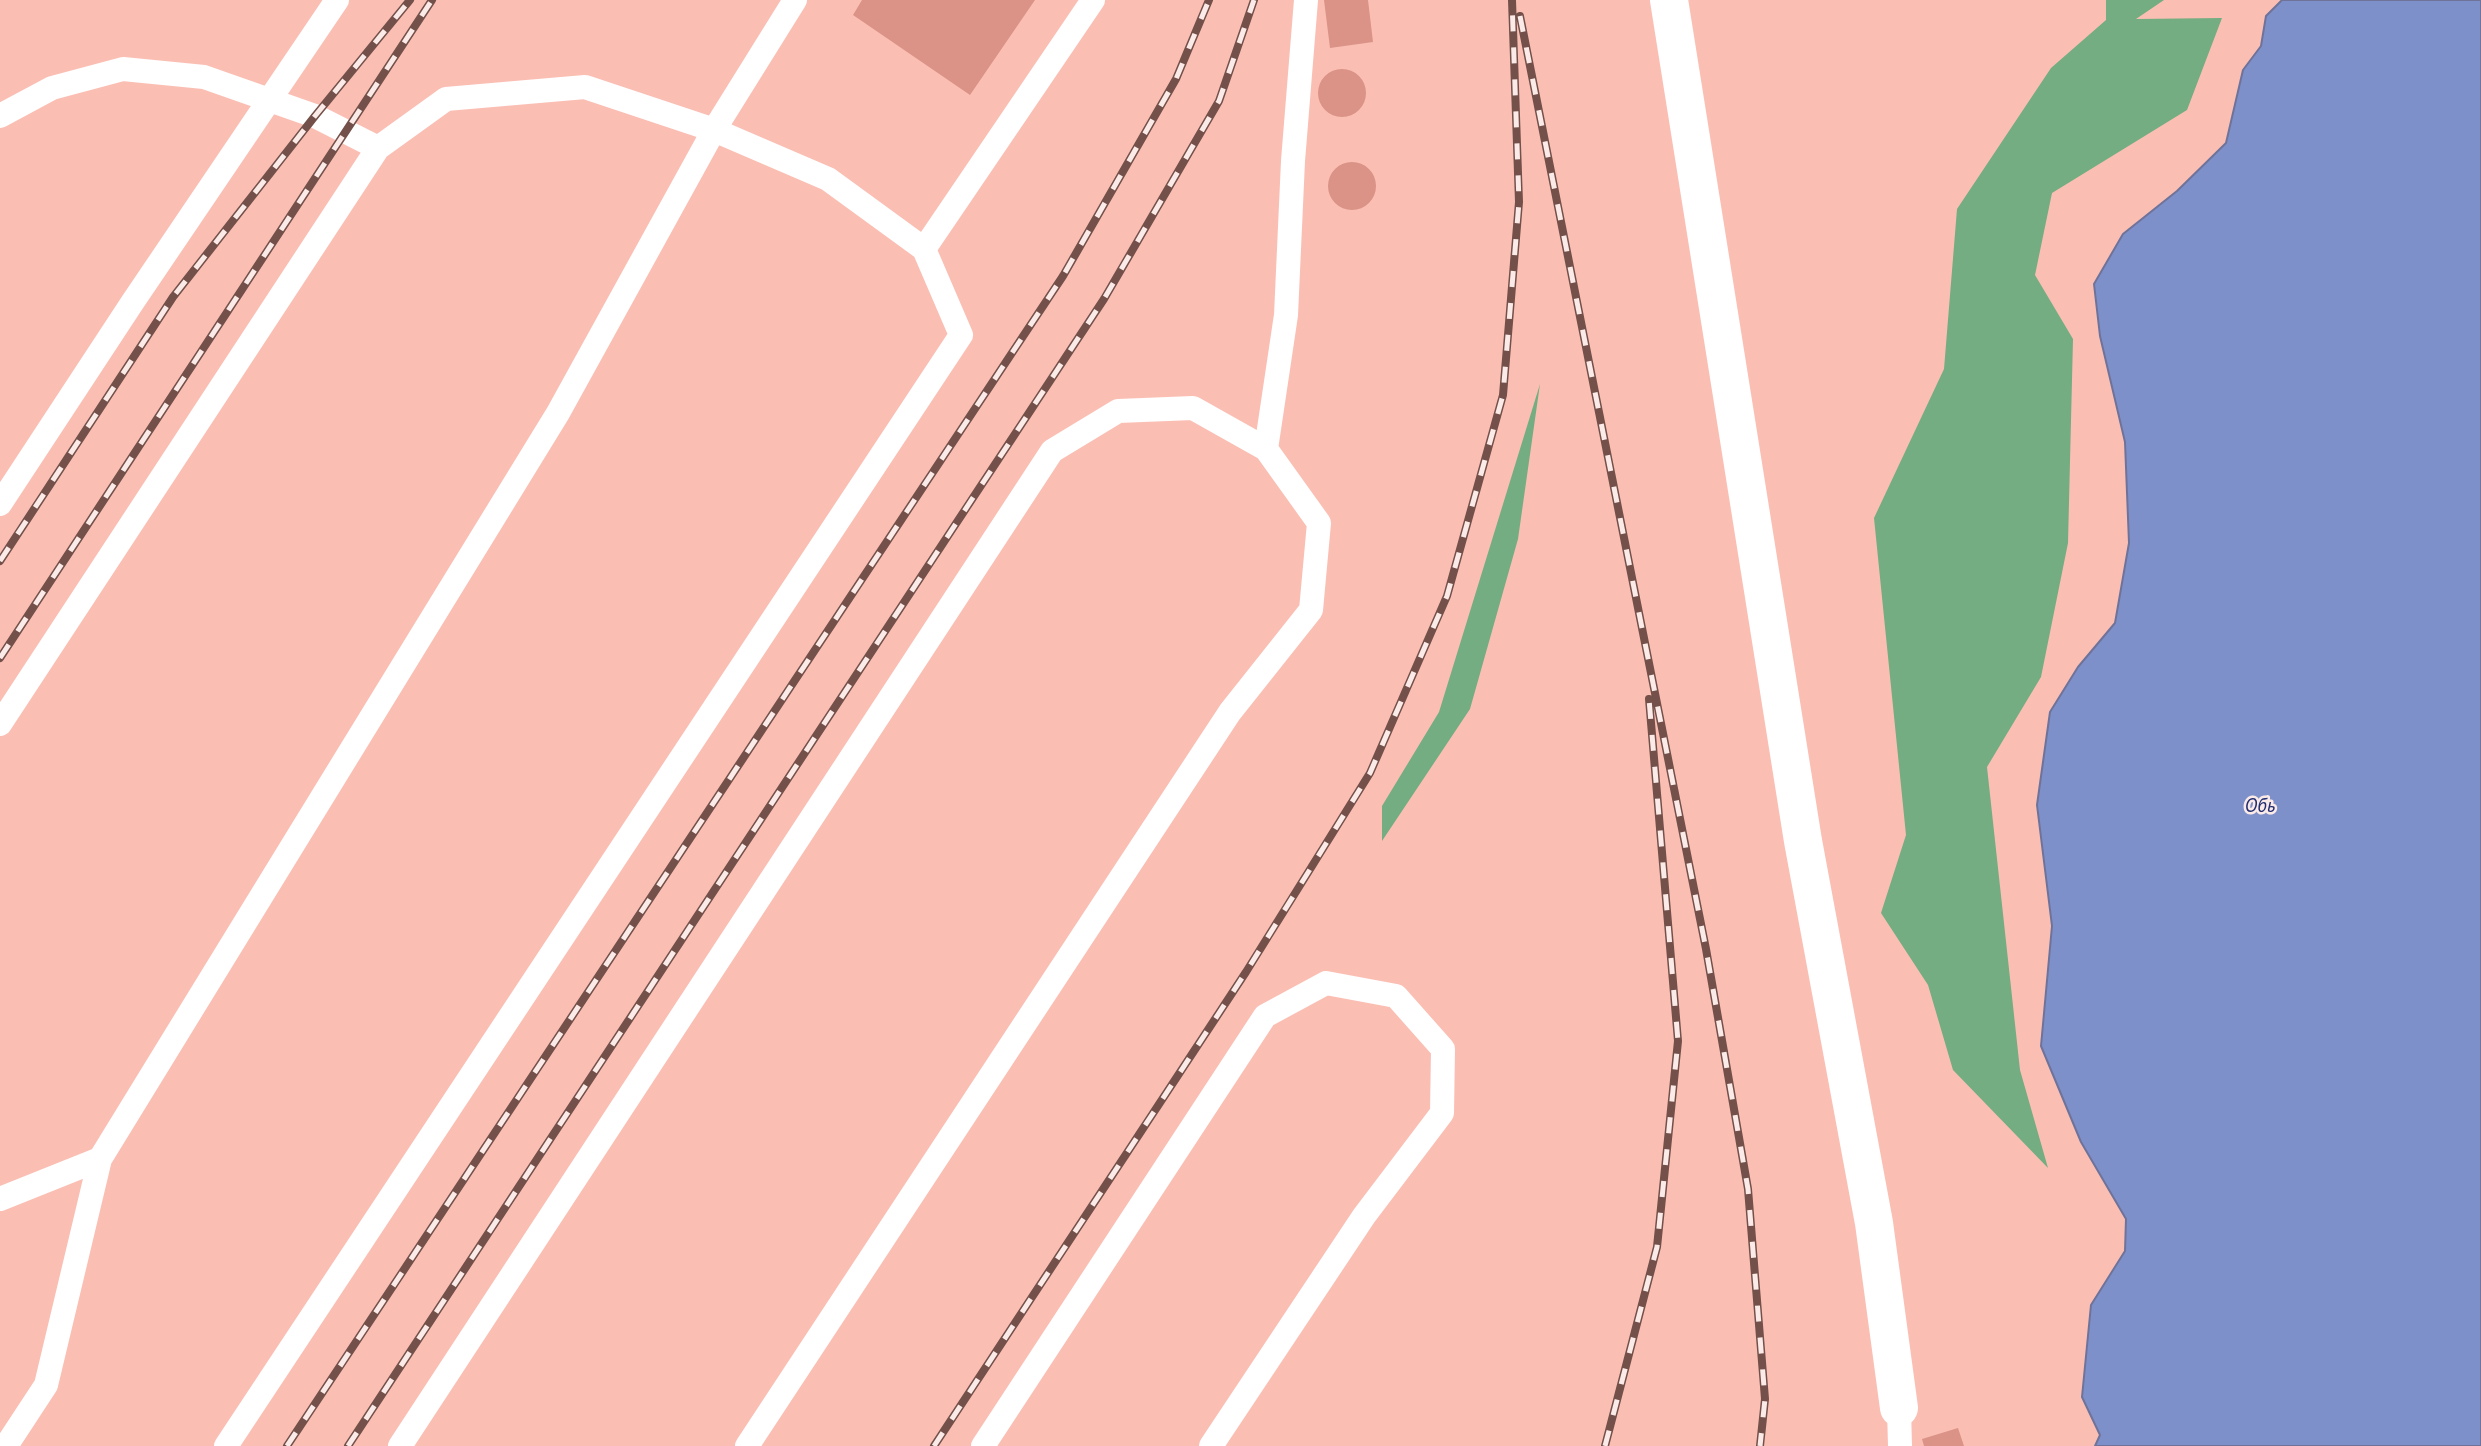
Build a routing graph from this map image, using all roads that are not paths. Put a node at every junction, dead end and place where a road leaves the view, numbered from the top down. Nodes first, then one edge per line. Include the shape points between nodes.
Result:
1 (337, 0) edge
2 (795, 0) edge
3 (1093, 0) edge
4 (1306, 0) edge
5 (1669, 0) edge
6 (271, 100) junction
7 (0, 116) edge
8 (715, 130) junction
9 (378, 148) junction
10 (925, 249) junction
11 (1266, 449) junction
12 (0, 503) edge
13 (0, 724) edge
14 (100, 1159) junction
15 (0, 1199) edge
16 (1899, 1408) joint
17 (6, 1446) edge
18 (226, 1446) edge
19 (400, 1446) edge
20 (747, 1446) edge
21 (983, 1446) edge
22 (1211, 1446) edge
23 (1900, 1446) edge

1 - 6 lane
2 - 8 lane
3 - 10 lane
4 - 11 lane via 1286,315
5 - 16 street via 1803,841 1874,1223
6 - 7 lane via 204,77 122,69 52,88
6 - 9 lane
6 - 12 lane
8 - 9 lane via 584,87 446,99
8 - 10 lane via 828,179
8 - 14 lane via 558,413
9 - 13 lane
10 - 18 lane via 961,335
11 - 19 lane via 1193,408 1118,411 1052,451
11 - 20 lane via 1319,523 1311,610 1230,712
14 - 15 lane
14 - 17 lane via 46,1385
16 - 23 lane
21 - 22 lane via 1265,1016 1326,983 1396,996 1443,1049 1442,1113 1364,1216

